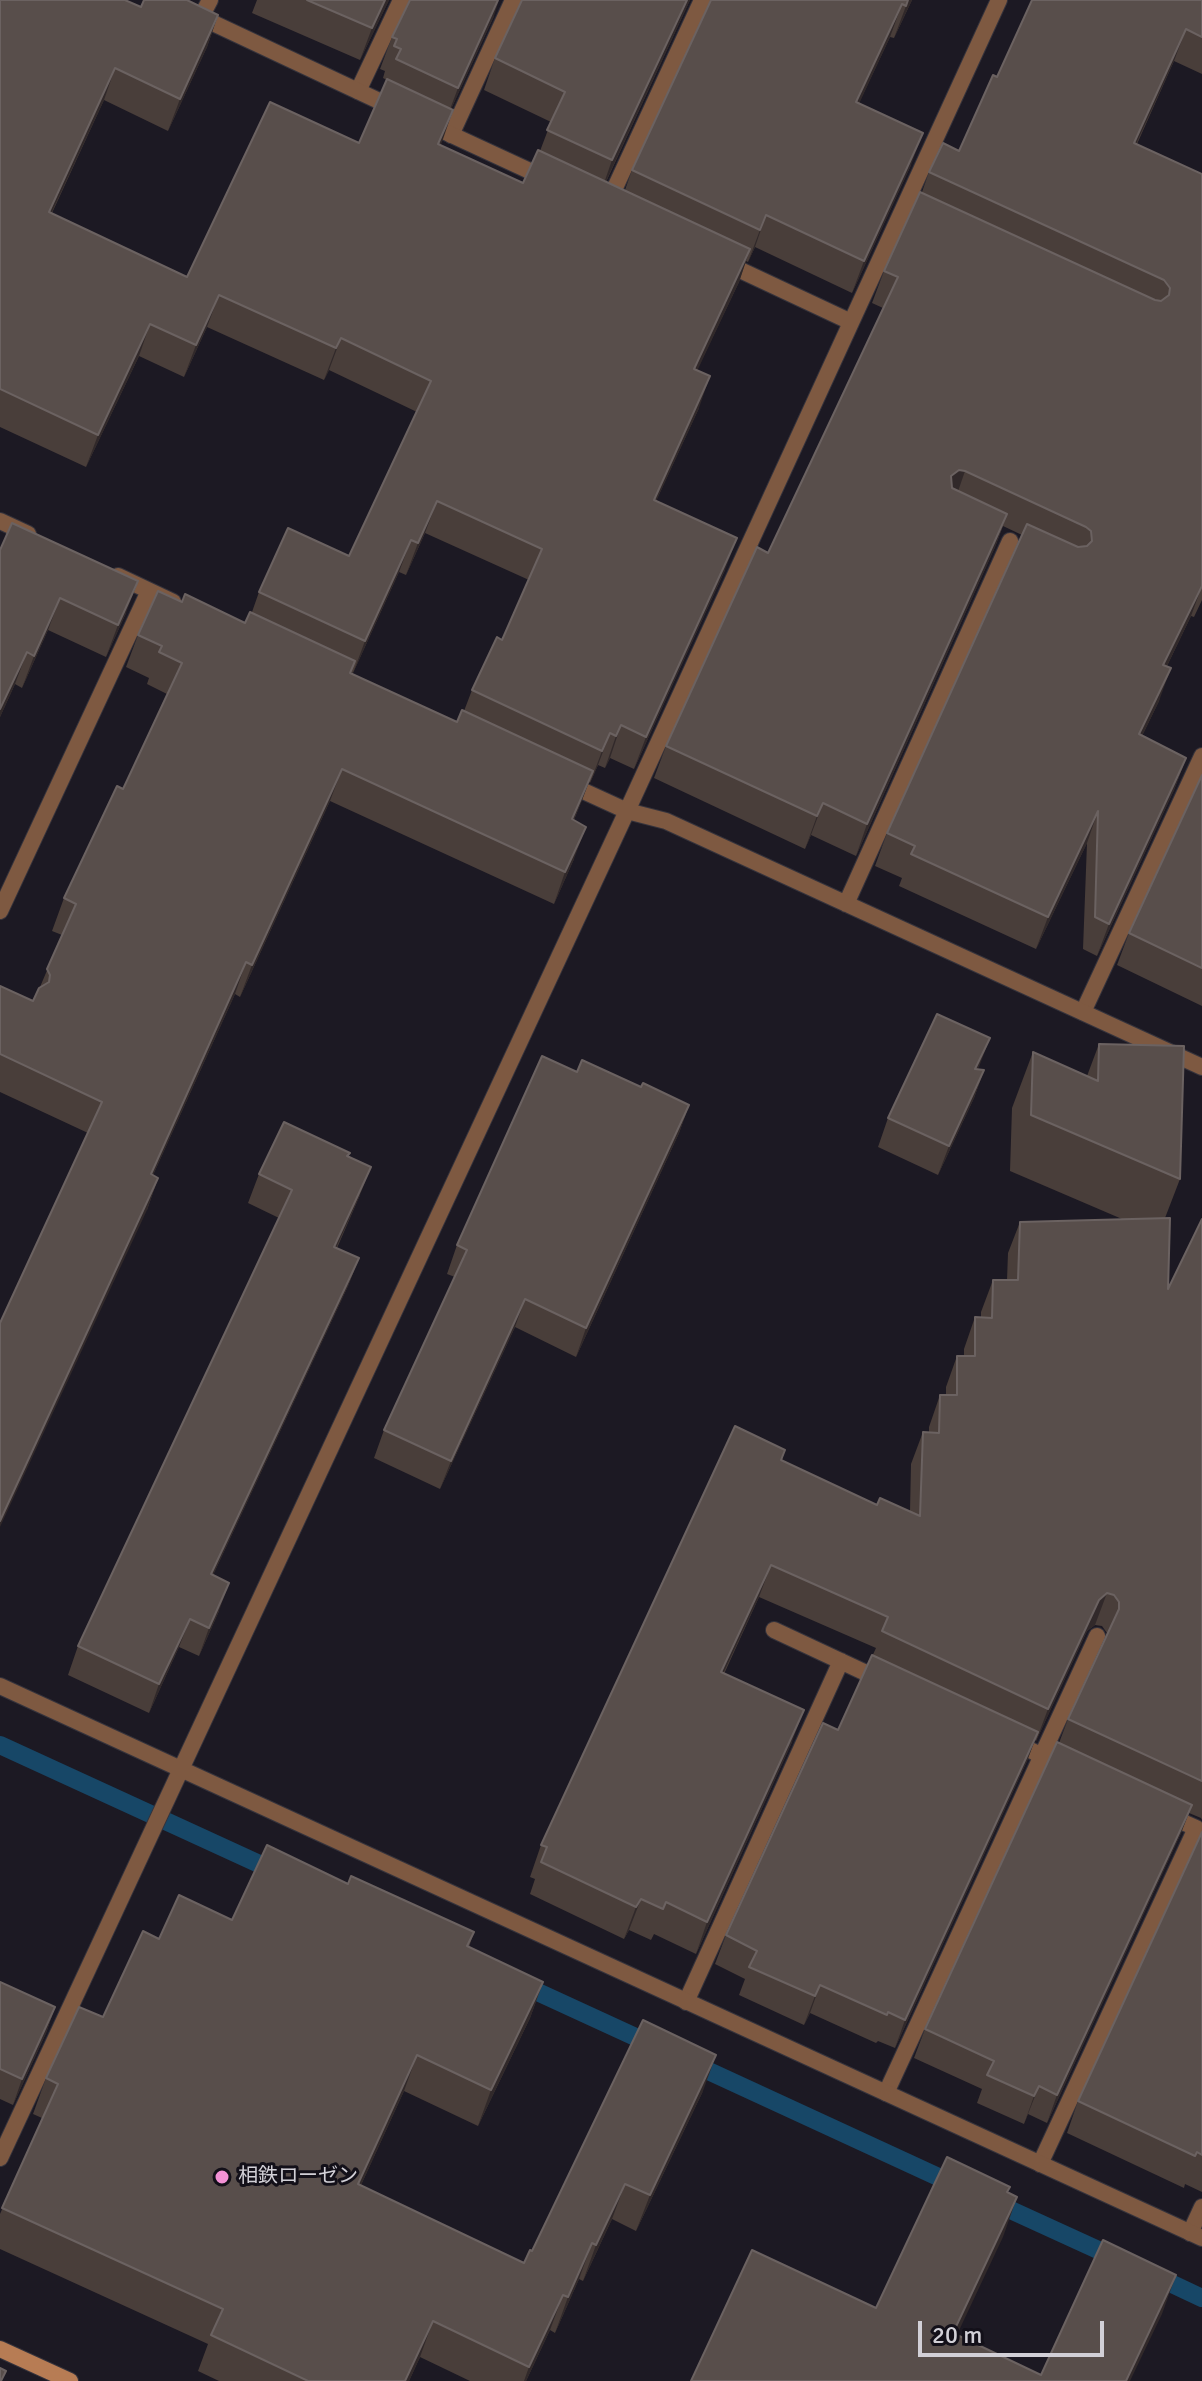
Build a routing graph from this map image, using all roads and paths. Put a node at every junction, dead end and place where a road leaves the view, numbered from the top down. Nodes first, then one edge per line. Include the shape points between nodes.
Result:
1 (164, 0) edge
2 (210, 0) edge
3 (401, 0) edge
4 (513, 0) edge
5 (702, 0) edge
6 (999, 0) edge
7 (201, 17) junction
8 (358, 91) junction
9 (451, 135) junction
10 (564, 187) edge
11 (606, 207) edge
12 (705, 254) edge
13 (851, 322) junction
14 (0, 521) edge
15 (41, 540) edge
16 (1010, 541) dead end
17 (108, 572) edge
18 (149, 591) junction
19 (191, 610) edge
20 (1202, 756) edge
21 (557, 779) edge
22 (627, 811) junction
23 (846, 904) junction
24 (0, 911) edge
25 (1083, 1012) junction
26 (1202, 1067) edge
27 (774, 1630) dead end
28 (1097, 1636) edge
29 (841, 1661) junction
30 (0, 1686) edge
31 (898, 1688) edge
32 (999, 1736) edge
33 (1042, 1756) junction
34 (178, 1775) junction
35 (1084, 1776) edge
36 (1154, 1809) edge
37 (686, 2002) junction
38 (886, 2093) junction
39 (0, 2158) edge
40 (1040, 2164) junction
41 (1202, 2207) edge
42 (1196, 2235) edge
43 (0, 2349) edge
44 (70, 2381) edge

1 - 7 street
2 - 7 street
3 - 8 street
4 - 9 street
5 - 11 street
6 - 13 street via 910,212
7 - 8 street
8 - 9 street
9 - 10 street
12 - 13 street
13 - 22 street
14 - 15 street
16 - 23 street
17 - 18 street
18 - 19 street
18 - 24 street
20 - 25 street
21 - 22 street
22 - 23 street via 666,821
22 - 34 street
23 - 25 street
25 - 26 street
27 - 29 street
28 - 33 street
29 - 31 street
29 - 37 street
30 - 34 street
32 - 33 street
33 - 35 street
33 - 38 street
34 - 37 street
34 - 39 street
36 - 40 street via 1196,1828
37 - 38 street
38 - 40 street
40 - 42 street
41 - 42 street
43 - 44 main road

